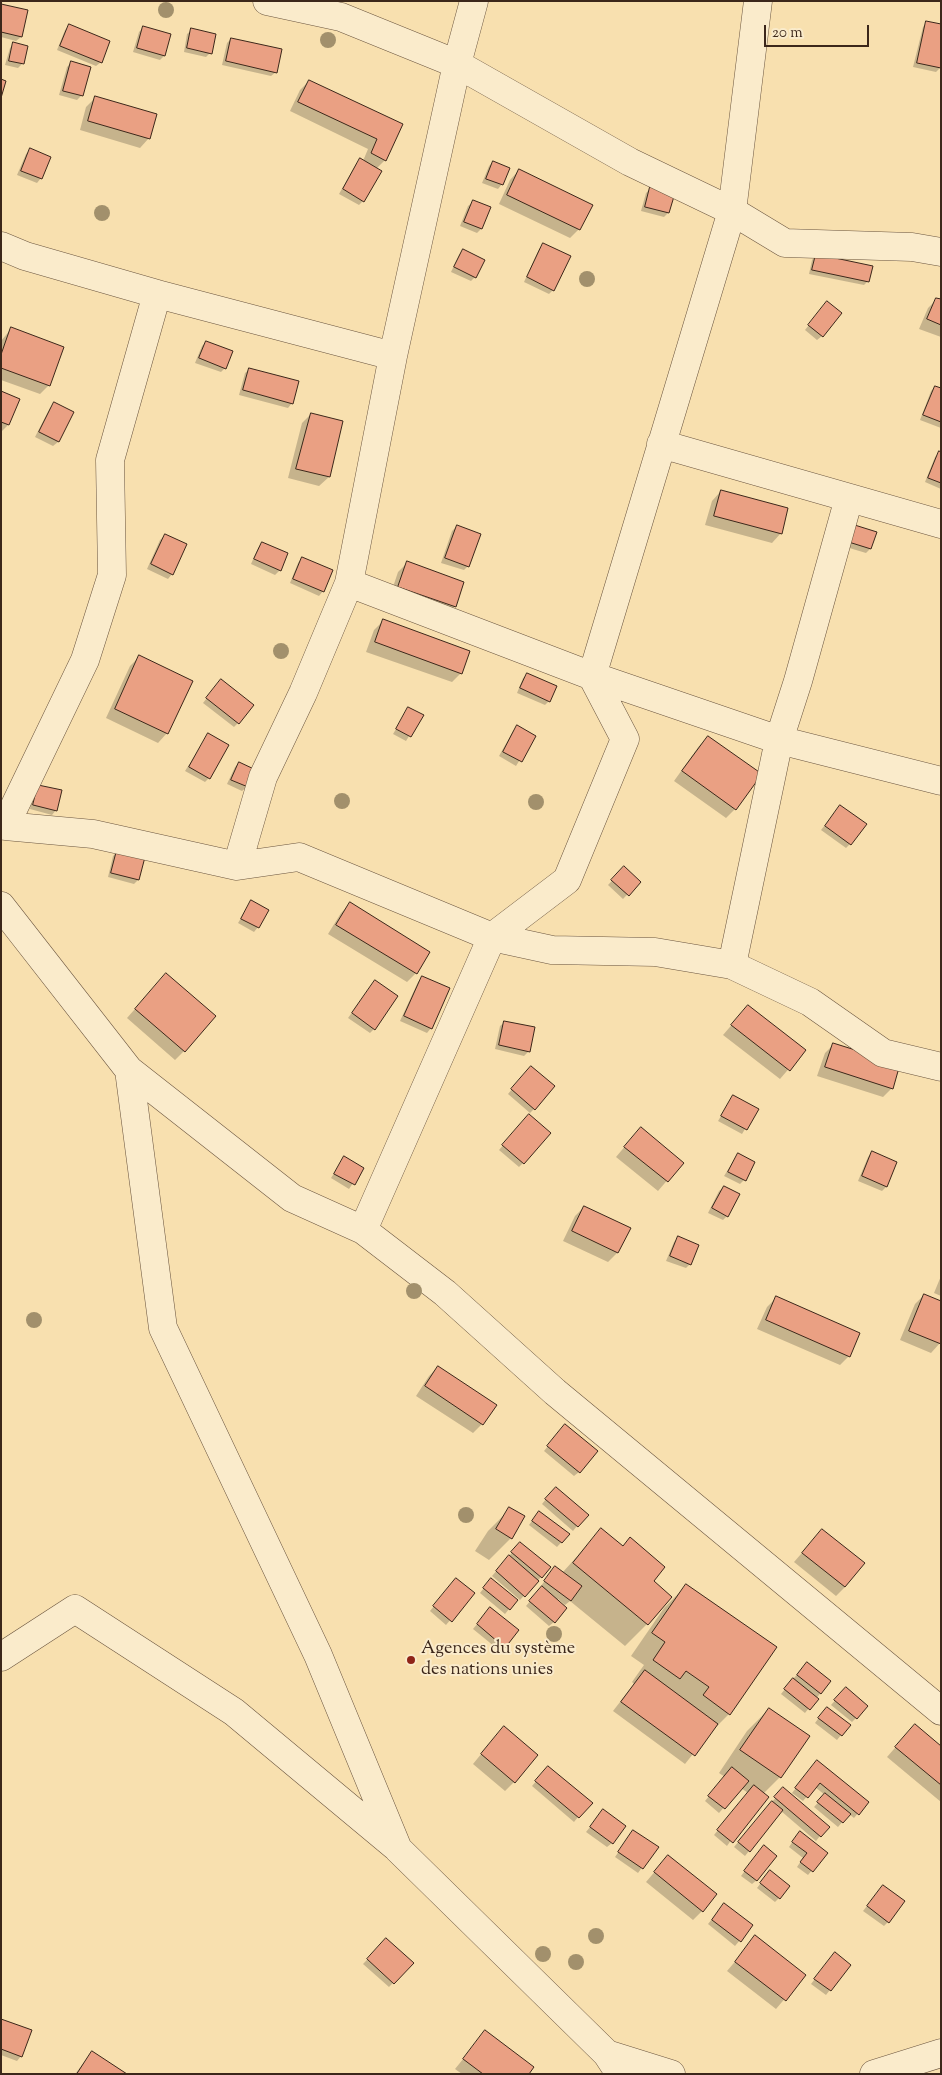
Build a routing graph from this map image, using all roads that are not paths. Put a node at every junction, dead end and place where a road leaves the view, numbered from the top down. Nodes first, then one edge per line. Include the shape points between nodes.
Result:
1 (267, 1) edge
2 (474, 1) edge
3 (758, 1) edge
4 (344, 9) edge
5 (457, 64) junction
6 (732, 210) junction
7 (1, 246) edge
8 (941, 252) edge
9 (157, 294) junction
10 (393, 356) junction
11 (662, 444) junction
12 (849, 498) junction
13 (941, 524) edge
14 (349, 584) junction
15 (592, 676) junction
16 (779, 740) junction
17 (941, 781) edge
18 (3, 825) edge
19 (237, 866) junction
20 (1, 906) edge
21 (492, 937) junction
22 (732, 965) junction
23 (941, 1067) edge
24 (129, 1070) junction
25 (363, 1230) junction
26 (1, 1657) edge
27 (941, 1711) edge
28 (398, 1849) junction
29 (941, 2053) edge
30 (606, 2067) edge
31 (671, 2074) edge
32 (874, 2074) edge

1 - 4 street
2 - 5 street
3 - 6 street
4 - 5 street
5 - 6 street via 630,162
5 - 10 street
6 - 8 street via 785,243 912,247
6 - 11 street
7 - 9 street
9 - 10 street
9 - 18 street via 110,460 112,575 85,660
10 - 14 street
11 - 12 street
11 - 15 street
12 - 13 street
12 - 16 street
14 - 15 street
14 - 19 street via 263,777
15 - 16 street
15 - 21 street via 625,740 567,880
16 - 17 street
16 - 22 street
18 - 19 street via 94,834
19 - 21 street via 299,857
20 - 24 street
21 - 22 street via 552,950 655,952
21 - 25 street
22 - 23 street via 810,1002 883,1053
24 - 25 street via 292,1198
24 - 28 street via 163,1328 318,1655
25 - 27 street via 445,1293 554,1392
26 - 28 street via 75,1609 234,1712
28 - 30 street
29 - 32 street
30 - 31 street

